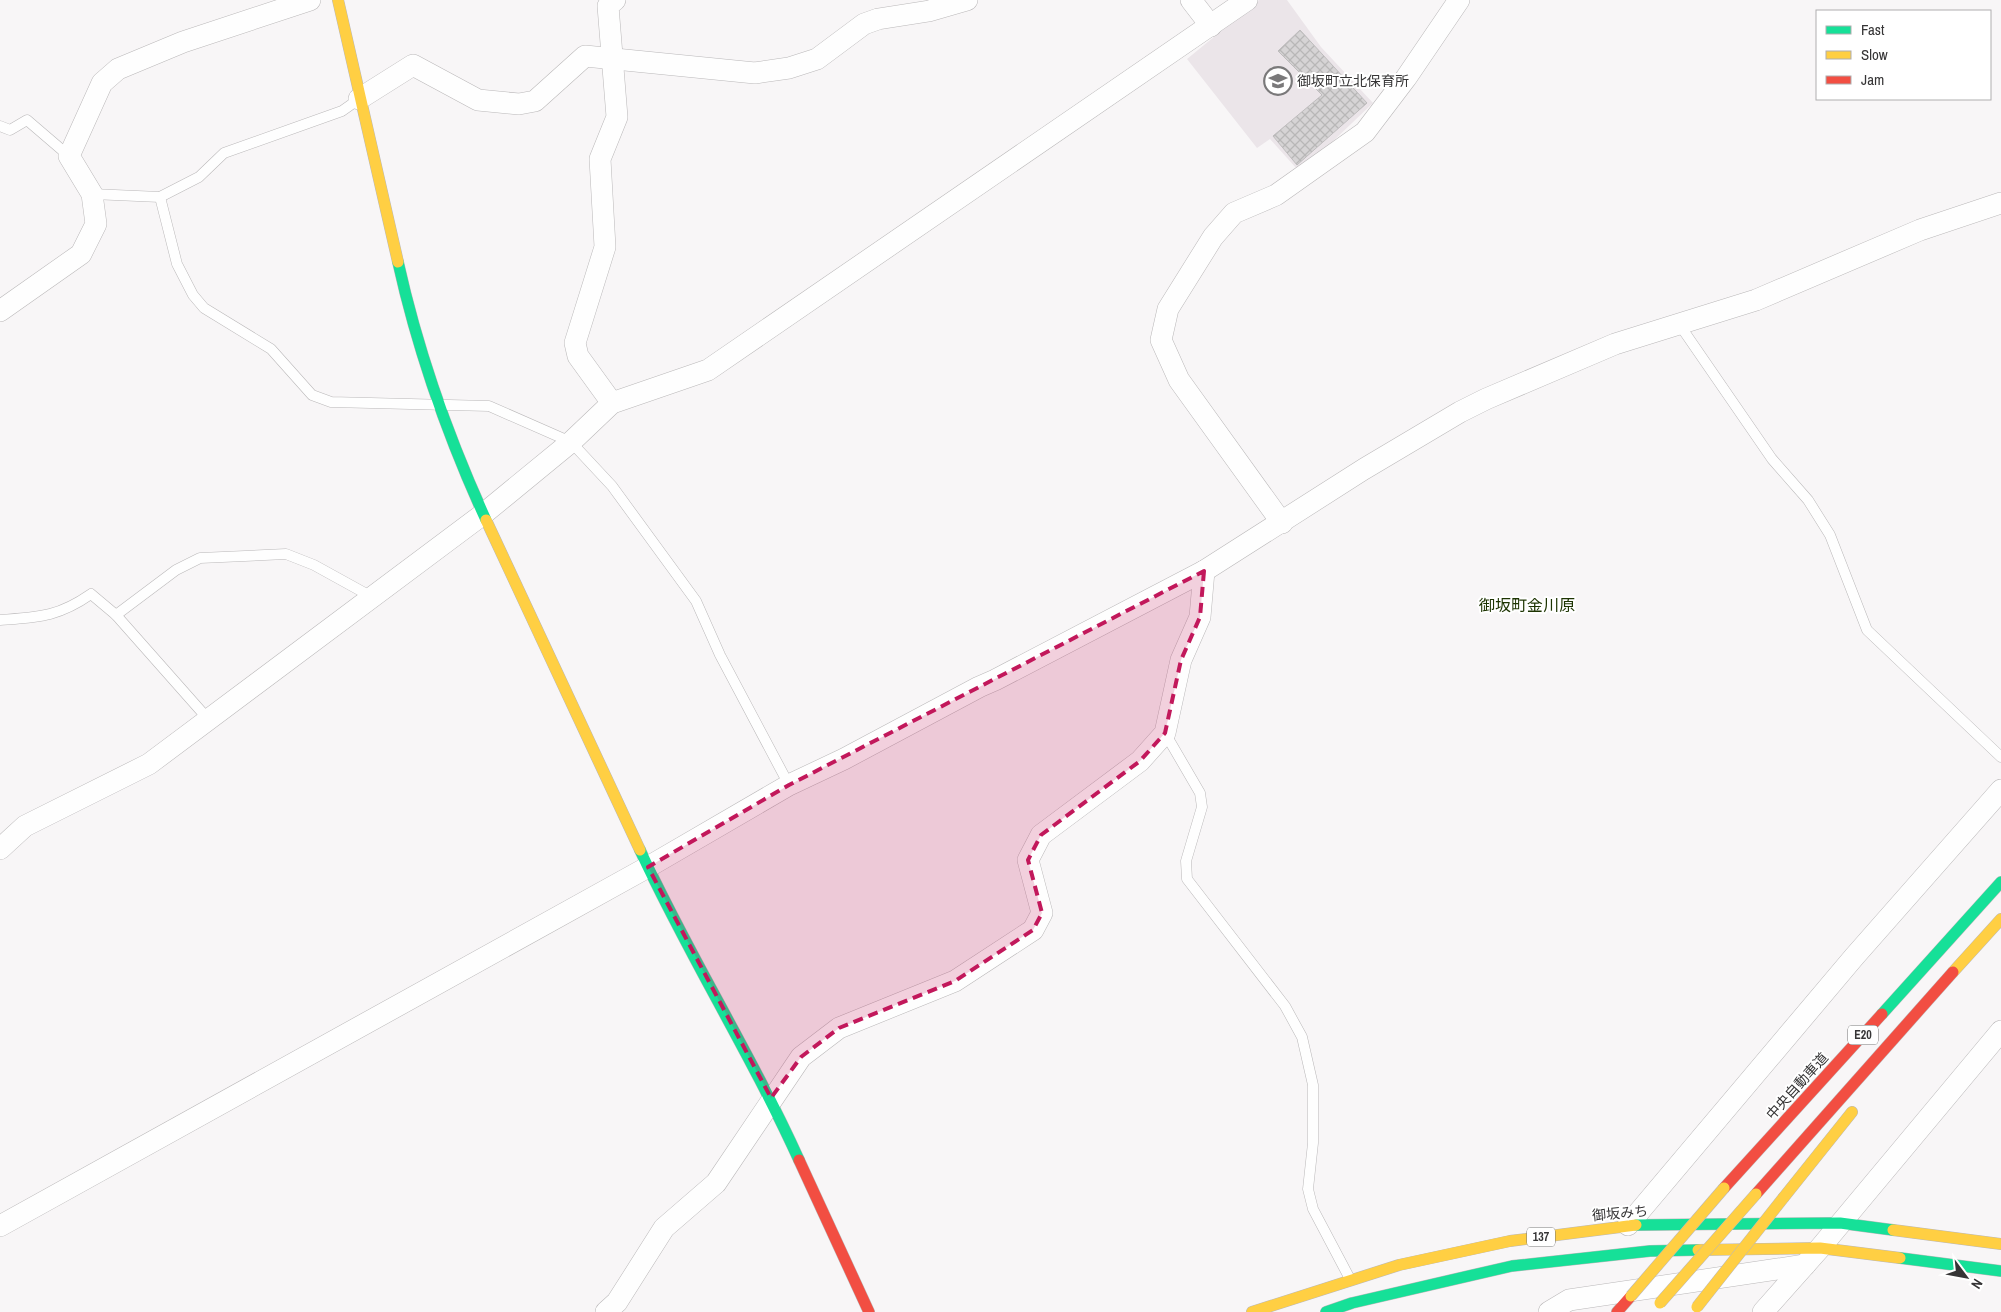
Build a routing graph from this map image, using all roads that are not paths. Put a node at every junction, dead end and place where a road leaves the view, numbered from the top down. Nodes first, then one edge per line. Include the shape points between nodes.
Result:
1 (310, 0) edge
2 (338, 0) edge
3 (615, 0) edge
4 (967, 0) edge
5 (1191, 0) edge
6 (1247, 0) edge
7 (1459, 0) edge
8 (1211, 26) junction
9 (611, 58) junction
10 (359, 99) junction
11 (0, 126) edge
12 (69, 156) junction
13 (92, 194) junction
14 (160, 197) junction
15 (2001, 203) edge
16 (0, 311) edge
17 (1679, 324) junction
18 (437, 403) junction
19 (612, 403) junction
20 (571, 442) junction
21 (482, 516) junction
22 (1282, 523) junction
23 (1204, 571) junction
24 (372, 597) junction
25 (116, 615) junction
26 (0, 620) edge
27 (208, 720) junction
28 (1165, 733) junction
29 (2001, 757) edge
30 (790, 785) junction
31 (2001, 790) edge
32 (0, 849) edge
33 (648, 867) junction
34 (2001, 882) edge
35 (2001, 919) edge
36 (1905, 1026) junction
37 (2001, 1031) edge
38 (1899, 1054) dead end
39 (771, 1098) junction
40 (1857, 1106) dead end
41 (1840, 1223) junction
42 (1628, 1225) junction
43 (0, 1226) edge
44 (2001, 1244) edge
45 (1820, 1248) junction
46 (1805, 1265) junction
47 (2001, 1271) edge
48 (1350, 1280) junction
49 (1696, 1309) edge
50 (606, 1312) edge
51 (869, 1312) edge
52 (1252, 1312) edge
53 (1326, 1312) edge
54 (1549, 1312) edge
55 (1617, 1312) edge
56 (1652, 1312) edge
57 (1763, 1312) edge

1 - 12 street via 182,42 118,69 102,84
2 - 10 main road
3 - 9 street via 608,6
4 - 9 street via 929,12 878,19 864,24 817,58 789,68 755,74
5 - 8 street
6 - 8 street
7 - 22 street via 1366,132 1276,195 1234,213 1213,237 1168,310 1161,340 1179,380
8 - 19 street via 708,370
9 - 10 street via 585,56 535,101 519,104 478,100 413,65
9 - 19 street via 617,116 600,159 605,247 575,343 578,356
10 - 14 lane via 342,111 224,154 200,177
10 - 18 main road via 420,353
11 - 12 lane via 10,130 27,120
12 - 13 street
13 - 14 lane
13 - 16 street via 96,224 81,254
14 - 18 lane via 177,264 193,295 204,308 271,349 312,395 331,402
15 - 17 street via 1920,230 1756,300
17 - 22 street via 1615,344 1460,412
17 - 29 lane via 1772,459 1808,500 1830,535 1867,630
18 - 20 lane via 489,406
18 - 21 main road
19 - 20 street
20 - 21 street
20 - 30 lane via 612,486 696,601 720,655
21 - 24 street
21 - 33 main road
22 - 23 street
23 - 28 street via 1200,617 1181,660
23 - 30 street
24 - 25 lane via 314,565 286,554 200,558 176,570
24 - 27 street
25 - 26 lane via 92,594 71,608 45,617
25 - 27 lane
27 - 32 street via 149,764 25,826
28 - 39 street via 1140,761 1041,835 1028,860 1042,913 1033,930 955,981 839,1028 801,1057
28 - 48 lane via 1200,793 1202,807 1186,861 1187,879 1285,1006 1302,1037 1313,1084 1313,1143 1308,1189 1313,1209
30 - 33 street
31 - 42 street via 1854,957
33 - 39 main road
33 - 43 street
34 - 55 main road, 中央自動車道 / E20, bridge via 1724,1188
35 - 36 main road, E20
36 - 38 main road
36 - 56 main road, E20, bridge
37 - 41 street
39 - 50 street via 716,1183 664,1228 617,1302
39 - 51 main road
40 - 49 main road, bridge
41 - 42 main road, 御坂みち / 137
41 - 44 main road, 御坂みち / 137
41 - 45 street
42 - 48 main road, 御坂みち / 137 via 1510,1241
45 - 46 street
45 - 47 main road, 137
45 - 53 main road, 137 via 1650,1251 1512,1266
46 - 54 street via 1569,1300
46 - 57 street
48 - 52 main road, 御坂みち / 137

